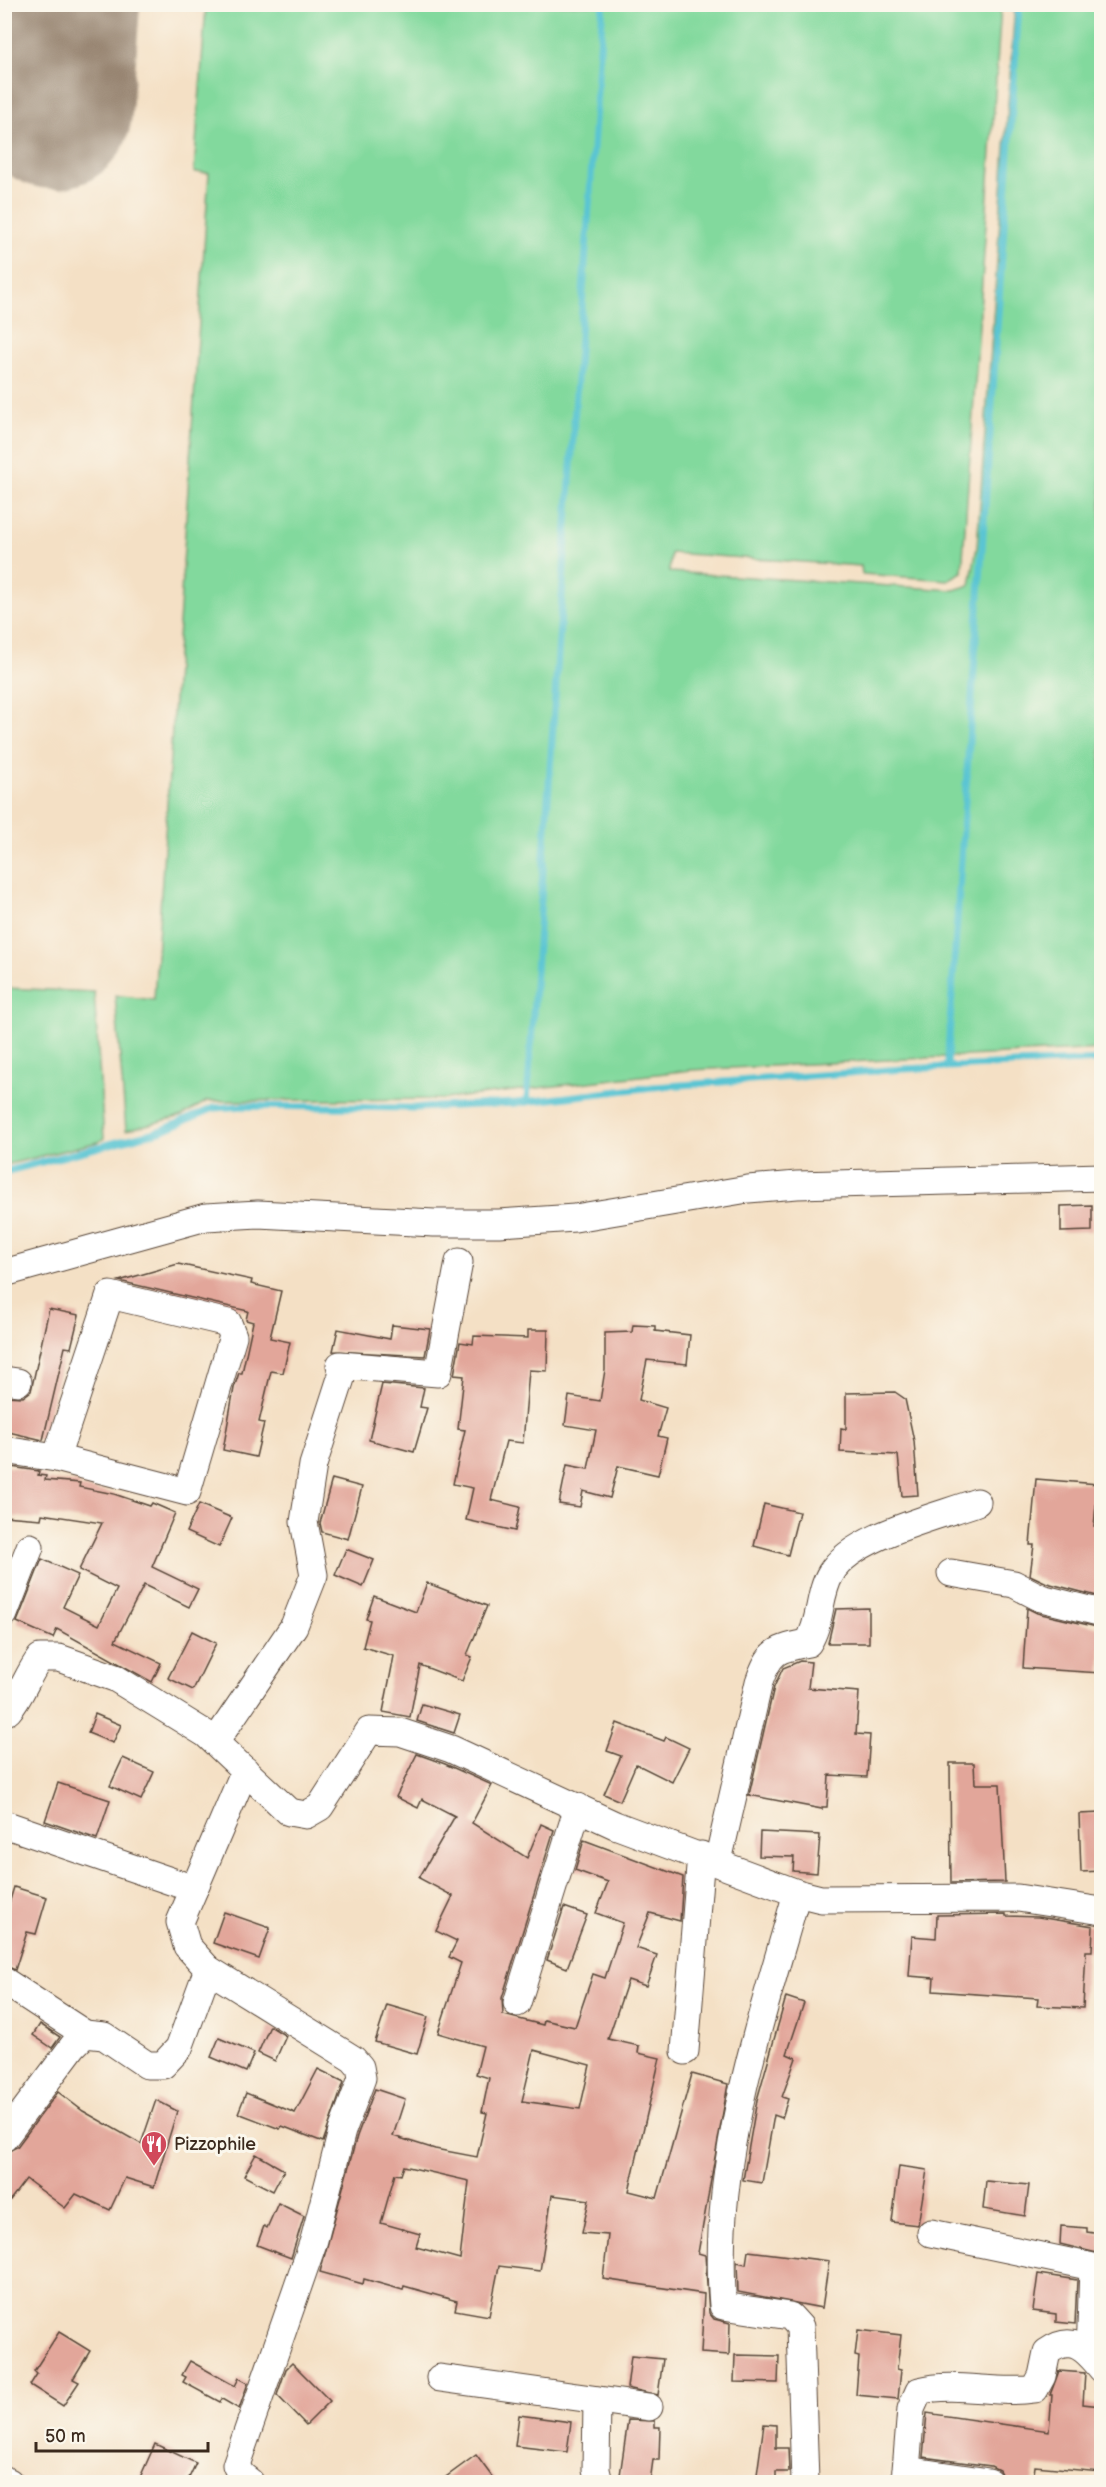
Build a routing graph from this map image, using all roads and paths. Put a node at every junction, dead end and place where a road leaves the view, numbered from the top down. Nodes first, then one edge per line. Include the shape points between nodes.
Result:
1 (1101, 1177) edge
2 (459, 1262) dead end
3 (4, 1272) edge
4 (4, 1450) edge
5 (56, 1458) junction
6 (977, 1502) dead end
7 (30, 1547) dead end
8 (951, 1573) dead end
9 (1101, 1613) edge
10 (4, 1614) edge
11 (6, 1713) edge
12 (216, 1741) junction
13 (245, 1770) junction
14 (578, 1807) junction
15 (4, 1824) edge
16 (710, 1858) junction
17 (194, 1889) junction
18 (797, 1893) junction
19 (1101, 1911) edge
20 (208, 1969) junction
21 (4, 1981) edge
22 (517, 2003) dead end
23 (85, 2034) junction
24 (686, 2051) dead end
25 (4, 2138) edge
26 (931, 2233) dead end
27 (1097, 2267) edge
28 (1096, 2362) edge
29 (440, 2378) dead end
30 (597, 2400) junction
31 (649, 2407) dead end
32 (905, 2476) edge
33 (238, 2477) edge
34 (4, 2480) edge
35 (9, 2482) edge
36 (599, 2482) edge
37 (805, 2482) edge
38 (989, 2482) edge

1 - 3 street via 796,1185 748,1189 575,1218 499,1223 258,1214 206,1217
2 - 12 street via 438,1373 340,1365 343,1372 313,1465 304,1522 314,1575 294,1626
4 - 5 street
5 - 5 street via 187,1492 233,1336 228,1323 110,1295
6 - 16 street via 914,1522 843,1556 829,1575 817,1629 808,1642 783,1648 767,1661
7 - 10 street
8 - 9 street via 1014,1584 1041,1598
11 - 12 street via 40,1658 59,1658 115,1678
12 - 13 street
13 - 14 street via 290,1812 306,1815 320,1807 369,1731 400,1732 451,1749
13 - 17 street
14 - 16 street via 615,1825
14 - 22 street
15 - 17 street
16 - 18 street
16 - 24 street
17 - 20 street via 180,1922 187,1947
18 - 19 street via 821,1899 1018,1898
18 - 37 street via 731,2138 721,2258 723,2306 790,2316 800,2327
20 - 23 street via 179,2048 163,2065 147,2065 104,2036
20 - 33 street via 353,2059 362,2078 342,2131 314,2240
21 - 23 street
23 - 25 street
26 - 27 street
27 - 28 street
28 - 32 street via 1075,2344 1059,2344 1047,2352 1035,2389 940,2386 919,2391 911,2409
29 - 30 street
30 - 31 street
30 - 36 street
32 - 38 street
34 - 35 street

